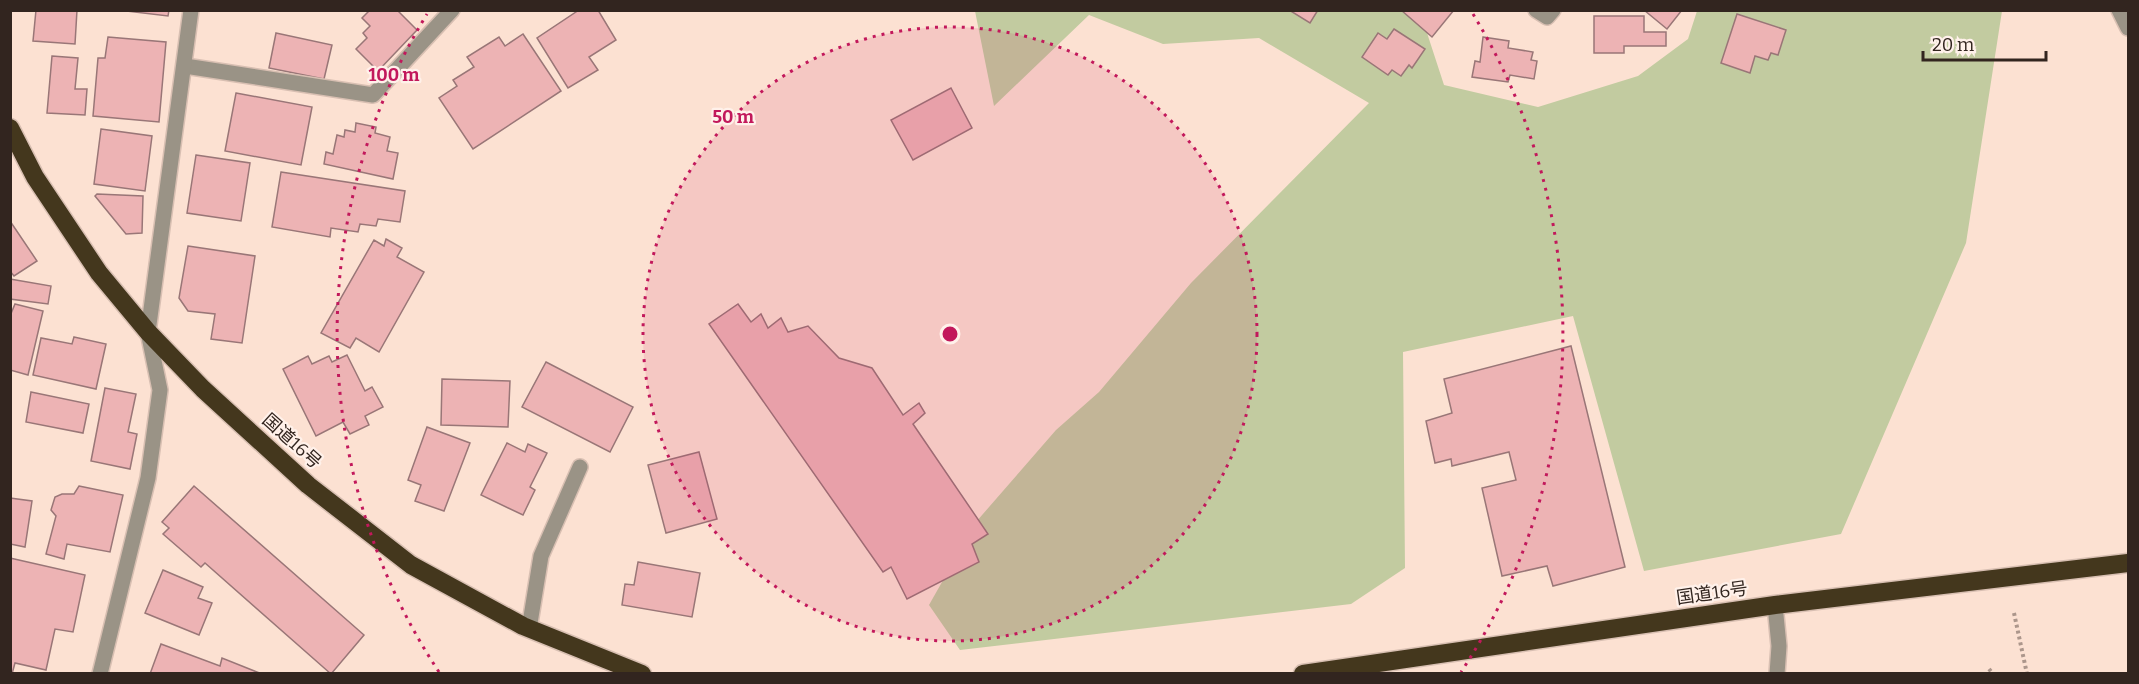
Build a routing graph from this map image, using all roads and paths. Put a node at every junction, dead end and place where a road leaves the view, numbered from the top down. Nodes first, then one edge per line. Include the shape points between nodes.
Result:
1 (191, 10) edge
2 (452, 10) edge
3 (1536, 10) edge
4 (1553, 10) edge
5 (2119, 10) edge
6 (2128, 28) edge
7 (185, 66) junction
8 (10, 128) edge
9 (148, 332) junction
10 (580, 466) dead end
11 (2128, 564) edge
12 (1775, 605) junction
13 (2014, 614) dead end
14 (529, 628) junction
15 (1989, 669) dead end
16 (1351, 670) edge
17 (100, 674) edge
18 (642, 674) edge
19 (1303, 674) edge
20 (1777, 674) edge
21 (1993, 674) edge
22 (2027, 674) edge

1 - 7 street
2 - 7 street via 373,95
3 - 4 street via 1547,17
5 - 6 street
7 - 9 street
8 - 9 highway, 国道16号 via 34,177 99,273
9 - 14 highway, 国道16号 via 203,389 308,484 411,565
9 - 17 street via 160,390 148,478
10 - 14 street via 541,556
11 - 12 highway, 国道16号
12 - 16 highway, 国道16号
12 - 20 street
13 - 22 path
14 - 18 highway, 国道16号
15 - 21 path
16 - 19 highway, 国道16号

